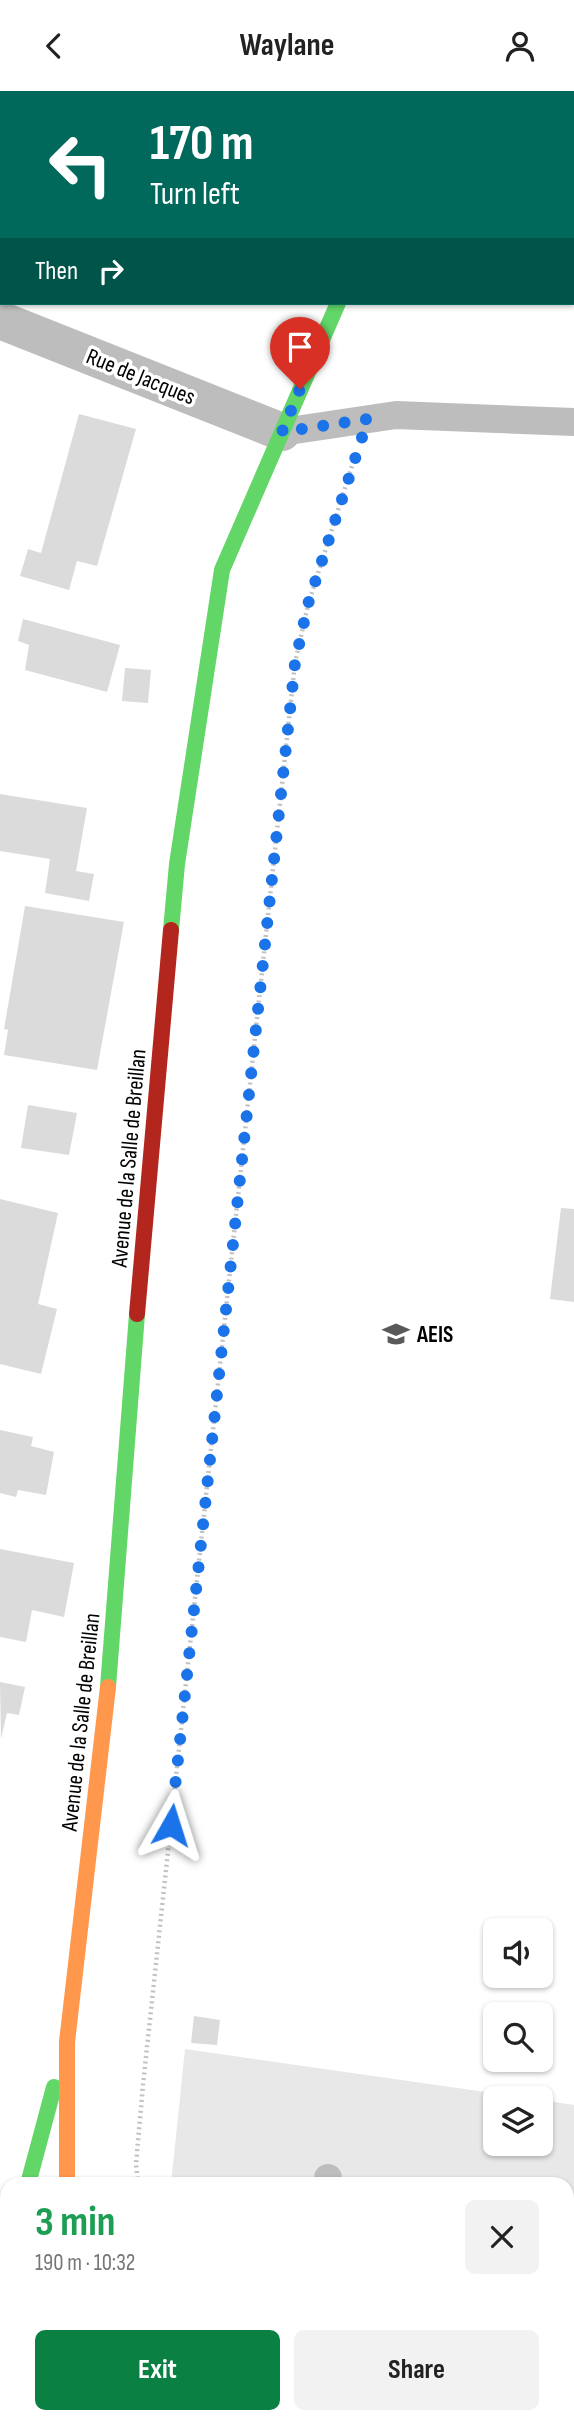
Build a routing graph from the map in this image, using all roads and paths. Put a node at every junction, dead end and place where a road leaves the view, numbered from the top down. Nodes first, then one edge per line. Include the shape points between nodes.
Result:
1 (337, 305) edge
2 (0, 320) edge
3 (368, 419) junction
4 (574, 422) edge
5 (282, 432) junction
6 (66, 2042) junction
7 (30, 2177) edge
8 (67, 2177) edge
9 (137, 2177) edge

1 - 5 street, Avenue de la Salle de Breillan
2 - 5 street, Rue de Jacques
3 - 4 lane via 396,415
3 - 5 lane
3 - 9 path via 308,604 295,663 143,2085
5 - 6 street, Avenue de la Salle de Breillan via 222,570 177,864 111,1661
6 - 7 street, Avenue de la Salle de Breillan
6 - 8 street, Avenue de la Salle de Breillan

